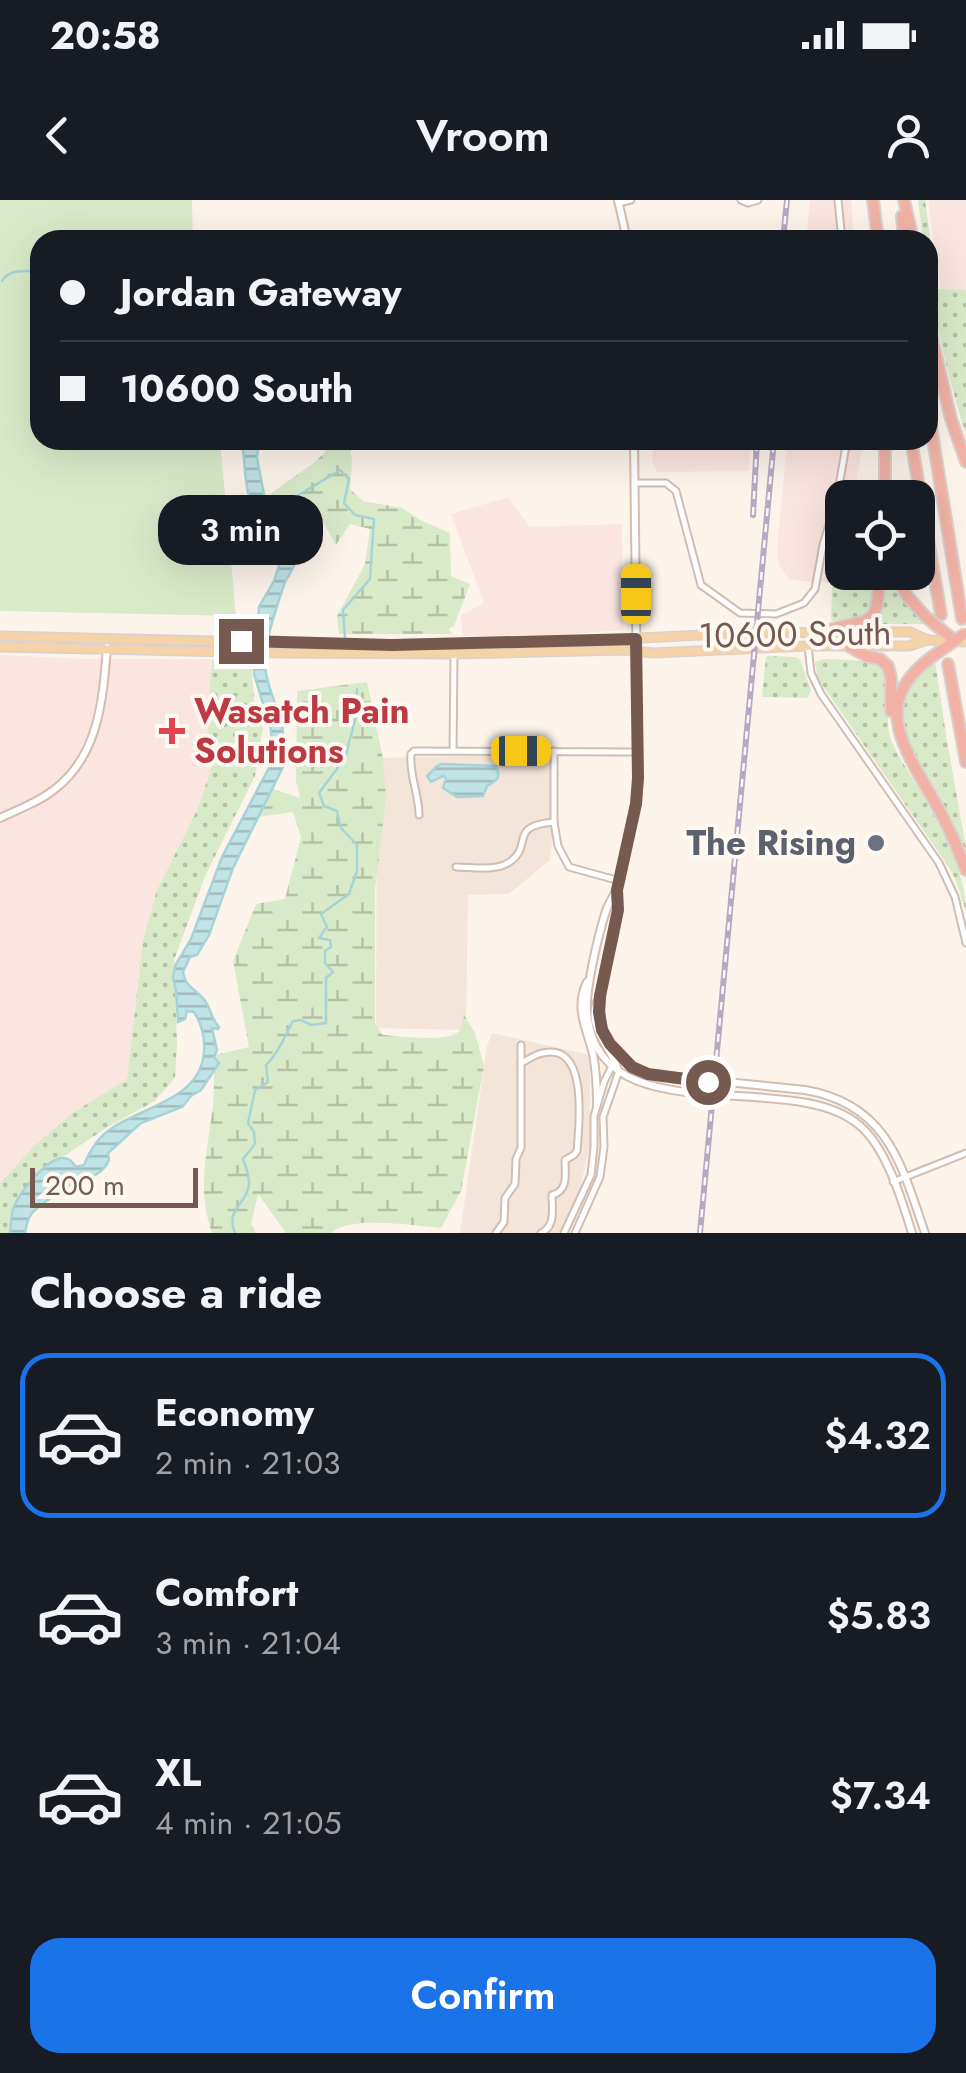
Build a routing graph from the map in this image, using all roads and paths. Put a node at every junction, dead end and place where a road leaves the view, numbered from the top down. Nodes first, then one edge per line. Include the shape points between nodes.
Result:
1 (631, 200) edge
2 (741, 200) edge
3 (758, 200) edge
4 (838, 200) edge
5 (873, 200) edge
6 (902, 200) edge
7 (618, 202) edge
8 (625, 230) edge
9 (841, 230) edge
10 (876, 230) edge
11 (904, 230) edge
12 (910, 230) edge
13 (938, 364) edge
14 (634, 450) edge
15 (845, 450) edge
16 (884, 450) edge
17 (913, 450) edge
18 (935, 450) edge
19 (966, 462) edge
20 (884, 480) edge
21 (634, 484) junction
22 (878, 590) edge
23 (904, 590) edge
24 (941, 615) dead end
25 (962, 619) dead end
26 (823, 632) junction
27 (966, 633) edge
28 (0, 636) edge
29 (108, 637) junction
30 (636, 639) junction
31 (928, 640) junction
32 (960, 642) edge
33 (808, 646) junction
34 (850, 646) junction
35 (0, 647) edge
36 (107, 650) junction
37 (966, 650) edge
38 (636, 652) junction
39 (454, 654) junction
40 (948, 664) dead end
41 (453, 751) junction
42 (554, 751) junction
43 (638, 752) junction
44 (966, 762) edge
45 (912, 763) junction
46 (419, 815) dead end
47 (0, 818) edge
48 (554, 822) junction
49 (456, 867) dead end
50 (966, 870) edge
51 (620, 881) junction
52 (617, 890) junction
53 (966, 943) edge
54 (591, 977) junction
55 (600, 996) junction
56 (521, 1045) dead end
57 (521, 1063) junction
58 (616, 1068) junction
59 (661, 1076) junction
60 (597, 1104) junction
61 (966, 1153) edge
62 (904, 1178) junction
63 (893, 1182) junction
64 (496, 1233) edge
65 (542, 1233) edge
66 (564, 1233) edge
67 (574, 1233) edge
68 (912, 1233) edge
69 (925, 1233) edge

1 - 7 street
2 - 3 street
4 - 9 street
5 - 10 highway
6 - 11 highway
6 - 12 highway
7 - 8 main road
13 - 19 highway
14 - 21 main road
15 - 21 street via 814,589 804,603 776,614 740,614 706,590 674,487
16 - 20 highway
17 - 24 highway
18 - 25 highway
21 - 30 main road
22 - 26 highway via 871,618
23 - 32 highway, bridge
26 - 30 main road, 10600 South
26 - 31 main road, 10600 South via 910,632
27 - 32 highway, bridge
28 - 29 main road, 10600 South
29 - 30 main road, 10600 South via 392,645
29 - 36 main road
30 - 38 main road
31 - 32 main road, 10600 South, bridge
31 - 34 main road, 10600 South
32 - 37 highway, bridge
32 - 45 highway, bridge via 908,680 897,706 899,734
33 - 34 main road, 10600 South
33 - 38 main road, 10600 South
33 - 53 street via 821,694 948,879
34 - 45 highway via 889,668 894,732
35 - 36 main road, 10600 South
36 - 39 main road, 10600 South
36 - 47 main road via 95,734 83,757 57,788
38 - 39 main road, 10600 South
38 - 43 main road
39 - 41 street
40 - 44 highway
41 - 42 street
41 - 46 street via 410,754
42 - 43 street
42 - 48 street
43 - 51 main road via 636,804
45 - 50 highway
48 - 49 street via 527,829 506,864
48 - 51 street via 569,867
51 - 52 main road
52 - 54 main road
52 - 55 main road
54 - 58 main road via 591,1034
54 - 60 main road via 582,992 582,1018
55 - 58 main road via 595,1020
55 - 59 main road via 602,1030 616,1053 632,1067
56 - 57 street
57 - 64 street via 521,1148
57 - 65 street via 543,1052 558,1054 572,1063 577,1079 577,1151 565,1160 564,1188 552,1195 552,1224
58 - 59 main road
58 - 60 street
58 - 63 main road via 646,1085 808,1102 841,1112 870,1136
58 - 67 street via 600,1177
59 - 62 main road via 806,1090 846,1101 880,1129
60 - 66 street via 591,1175
61 - 62 street
62 - 63 street
62 - 69 main road
63 - 68 main road

